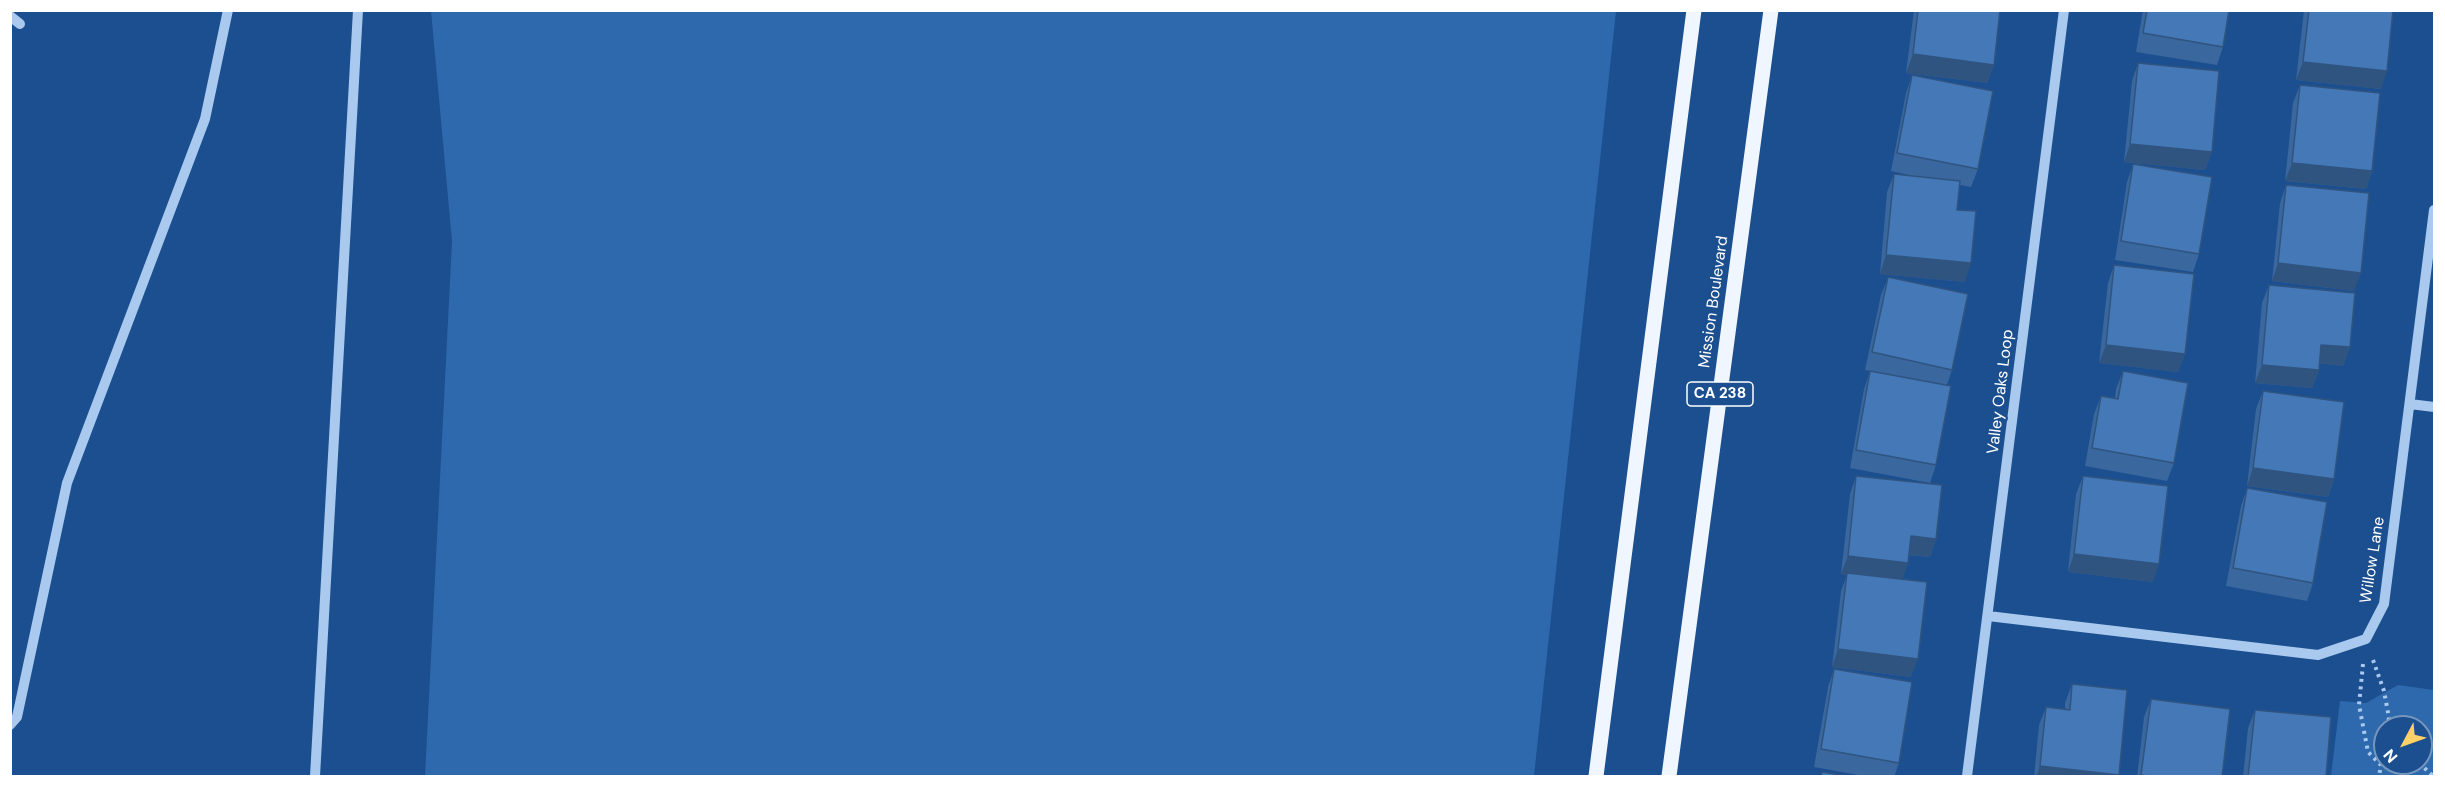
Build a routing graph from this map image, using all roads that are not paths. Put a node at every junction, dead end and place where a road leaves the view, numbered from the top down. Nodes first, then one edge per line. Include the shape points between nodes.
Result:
1 (228, 10) edge
2 (358, 10) edge
3 (1694, 10) edge
4 (1771, 10) edge
5 (2064, 10) edge
6 (10, 16) edge
7 (20, 24) dead end
8 (2434, 210) edge
9 (2410, 404) junction
10 (2434, 407) edge
11 (1988, 616) junction
12 (10, 725) edge
13 (315, 777) edge
14 (1596, 777) edge
15 (1669, 777) edge
16 (1967, 777) edge

1 - 12 street via 205,119 67,483 17,717
2 - 13 street
3 - 14 main road
4 - 15 main road, Mission Boulevard / CA 238
5 - 11 street, Valley Oaks Loop
6 - 7 street
8 - 9 street, Willow Lane
9 - 10 street
9 - 11 street, Willow Lane via 2384,604 2366,639 2318,655
11 - 16 street, Valley Oaks Loop

